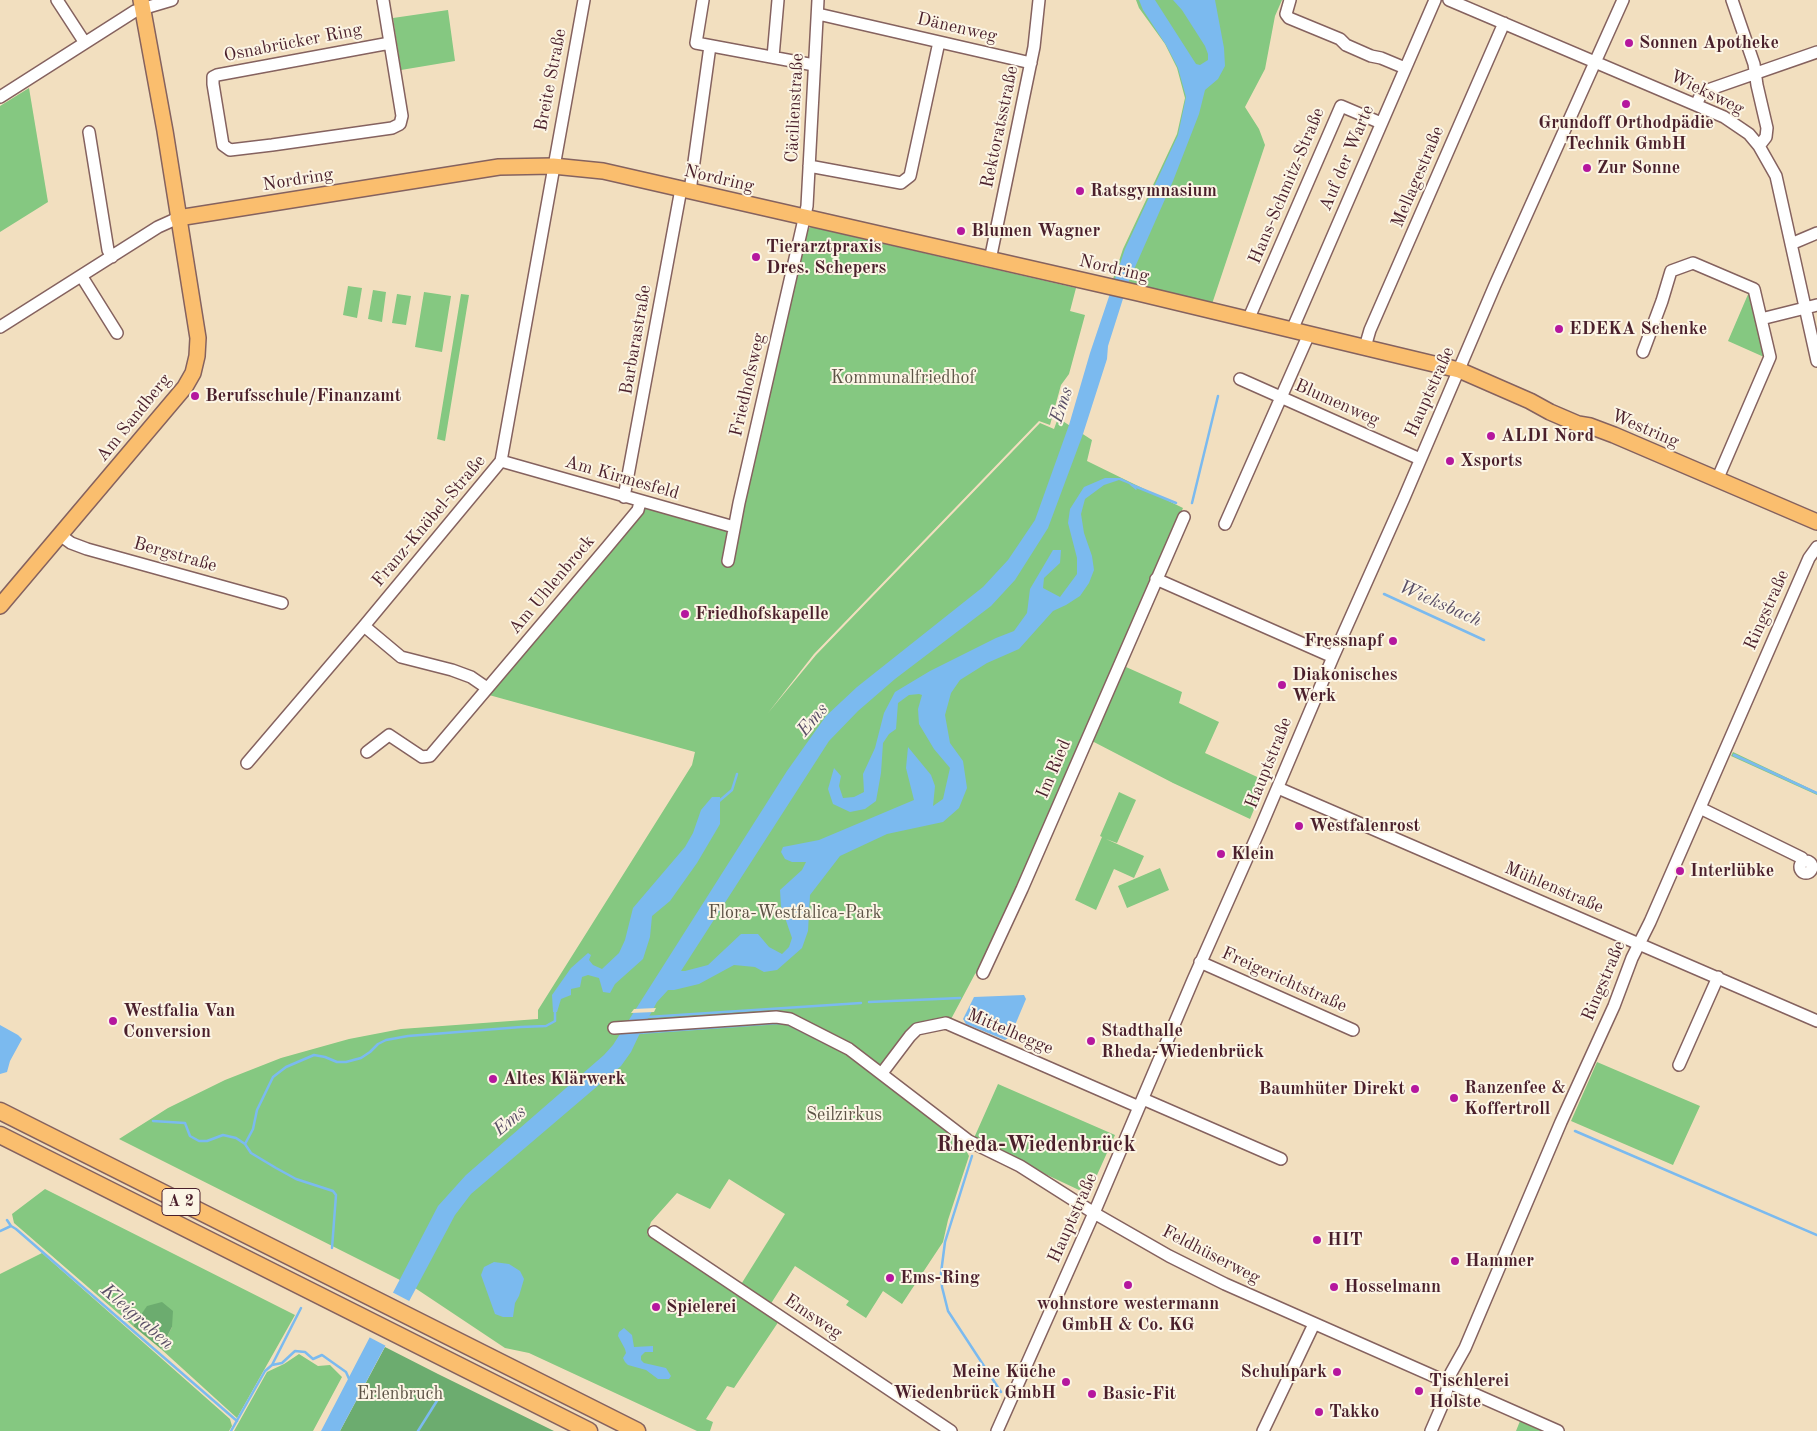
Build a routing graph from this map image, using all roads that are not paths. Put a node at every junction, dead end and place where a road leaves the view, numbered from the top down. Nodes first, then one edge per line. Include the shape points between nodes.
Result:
1 (57, 0) edge
2 (172, 0) edge
3 (383, 0) edge
4 (584, 0) edge
5 (703, 0) edge
6 (778, 0) edge
7 (818, 0) edge
8 (1039, 0) edge
9 (1290, 0) edge
10 (1435, 0) edge
11 (1449, 0) edge
12 (1623, 0) edge
13 (1732, 0) edge
14 (142, 4) edge
15 (818, 14) junction
16 (1504, 23) junction
17 (390, 42) junction
18 (939, 42) junction
19 (84, 43) junction
20 (710, 46) junction
21 (1817, 52) edge
22 (773, 57) junction
23 (1595, 62) junction
24 (1031, 64) junction
25 (814, 66) junction
26 (1405, 68) junction
27 (1755, 74) junction
28 (0, 97) edge
29 (1696, 105) junction
30 (1381, 123) junction
31 (89, 132) dead end
32 (1759, 146) junction
33 (553, 166) junction
34 (809, 166) junction
35 (686, 190) junction
36 (804, 217) junction
37 (178, 218) junction
38 (1817, 233) edge
39 (1791, 244) junction
40 (112, 257) junction
41 (990, 260) junction
42 (82, 277) junction
43 (1811, 307) edge
44 (1760, 319) junction
45 (1248, 320) junction
46 (0, 327) edge
47 (1292, 330) junction
48 (117, 333) dead end
49 (1309, 334) junction
50 (1365, 347) junction
51 (1643, 352) dead end
52 (1817, 361) edge
53 (1459, 370) junction
54 (1240, 379) dead end
55 (1282, 398) junction
56 (1420, 459) junction
57 (501, 461) junction
58 (1717, 480) junction
59 (624, 497) junction
60 (640, 502) junction
61 (1184, 517) dead end
62 (1817, 522) edge
63 (1225, 524) dead end
64 (1817, 526) edge
65 (734, 527) junction
66 (1817, 530) edge
67 (60, 535) junction
68 (1817, 547) edge
69 (728, 561) dead end
70 (1156, 579) junction
71 (282, 603) dead end
72 (0, 606) edge
73 (364, 626) junction
74 (1333, 657) junction
75 (487, 688) junction
76 (367, 752) dead end
77 (247, 763) dead end
78 (1278, 788) junction
79 (1700, 808) junction
80 (1813, 876) edge
81 (1639, 943) junction
82 (1200, 962) junction
83 (983, 973) dead end
84 (1718, 977) junction
85 (1817, 1020) edge
86 (614, 1028) dead end
87 (1353, 1030) dead end
88 (1679, 1065) dead end
89 (882, 1073) junction
90 (1141, 1103) junction
91 (0, 1111) edge
92 (0, 1135) edge
93 (1280, 1159) dead end
94 (1094, 1213) junction
95 (654, 1232) dead end
96 (1314, 1324) junction
97 (1448, 1383) junction
98 (589, 1431) edge
99 (637, 1431) edge
100 (951, 1431) edge
101 (997, 1431) edge
102 (1263, 1431) edge
103 (1431, 1431) edge
104 (1558, 1431) edge

1 - 19 street
2 - 14 street
3 - 17 street, Osnabrücker Ring
4 - 33 street, Breite Straße
5 - 20 street via 696,43
6 - 22 street
7 - 15 street, Cäcilienstraße
8 - 24 street, Rektoratsstraße
9 - 26 street via 1286,14 1289,18
10 - 26 street, Auf der Warte
11 - 16 street, Wieksweg
12 - 23 street, Hauptstraße
13 - 27 street
14 - 19 street
14 - 37 main road
15 - 18 street, Dänenweg
15 - 25 street, Cäcilienstraße
16 - 23 street, Wieksweg
16 - 50 street, Mellagestraße
17 - 17 street, Osnabrücker Ring via 402,127 230,150 223,145 213,77
18 - 24 street, Dänenweg
18 - 34 street via 910,176 900,183
19 - 28 street
20 - 22 street
20 - 35 street, Barbarastraße
21 - 27 street
22 - 25 street
23 - 29 street, Wieksweg
23 - 53 street, Hauptstraße
24 - 41 street, Rektoratsstraße
25 - 34 street, Cäcilienstraße
26 - 30 street, Auf der Warte
27 - 29 street via 1702,92
27 - 32 street via 1767,128 1766,137
29 - 32 street, Wieksweg via 1737,125
30 - 45 street, Hans-Schmitz-Straße via 1341,106
30 - 47 street, Auf der Warte
31 - 40 street via 108,250
32 - 39 street, Wieksweg via 1776,176
33 - 35 main road, Nordring via 603,171
33 - 37 main road, Nordring via 499,167
33 - 57 street, Franz-Knöbel-Straße
34 - 36 street, Cäcilienstraße
35 - 36 main road, Nordring
35 - 59 street, Barbarastraße
36 - 41 main road, Nordring
36 - 65 street, Friedhofsweg
37 - 40 street
37 - 67 main road, Am Sandberg via 198,338 193,373 166,411
38 - 39 street
39 - 43 street, Wieksweg
40 - 42 street
41 - 45 main road, Nordring
42 - 46 street
42 - 48 street
43 - 44 street
43 - 52 street, Wieksweg
44 - 51 street via 1754,289 1693,263 1681,266 1671,271
44 - 58 street via 1770,357
45 - 47 main road, Nordring
47 - 49 main road, Nordring
49 - 50 main road, Nordring
49 - 55 street
50 - 53 main road, Nordring
53 - 56 street, Hauptstraße
53 - 58 main road, Westring via 1578,424 1614,435
54 - 55 street, Blumenweg
55 - 56 street, Blumenweg
55 - 63 street
56 - 74 street, Hauptstraße
57 - 59 street, Am Kirmesfeld
57 - 73 street, Franz-Knöbel-Straße
58 - 62 main road, Westring
59 - 60 street, Am Kirmesfeld
60 - 65 street, Am Kirmesfeld
60 - 75 street, Am Uhlenbrock via 638,510
61 - 70 street, Im Ried
64 - 66 main road
65 - 69 street, Friedhofsweg
67 - 71 street, Bergstraße via 71,544
67 - 72 main road, Am Sandberg
68 - 79 street, Ringstraße via 1809,558
70 - 74 street
70 - 83 street, Im Ried
73 - 75 street via 401,657 452,670
73 - 77 street, Franz-Knöbel-Straße
74 - 78 street, Hauptstraße
75 - 76 street, Am Uhlenbrock via 430,756 422,757 389,736
78 - 81 street, Mühlenstraße
78 - 82 street, Hauptstraße
79 - 80 street via 1802,858 1804,862 1809,861
79 - 81 street, Ringstraße
81 - 84 street, Mühlenstraße
81 - 97 street, Ringstraße
82 - 87 street, Freigerichtstraße
82 - 90 street, Hauptstraße
84 - 85 street, Mühlenstraße
84 - 88 street
86 - 89 street via 776,1017 790,1019 849,1049
89 - 90 street, Mittelhegge via 917,1029 946,1023
89 - 94 street via 969,1141 1020,1166
90 - 93 street, Mittelhegge
90 - 94 street, Hauptstraße
91 - 99 highway, A 2
92 - 98 highway, A 2
94 - 96 street, Feldhüserweg via 1169,1256
94 - 101 street, Hauptstraße
95 - 100 street, Emsweg
96 - 97 street, Feldhüserweg
96 - 102 street
97 - 103 street, Ringstraße
97 - 104 street, Feldhüserweg

